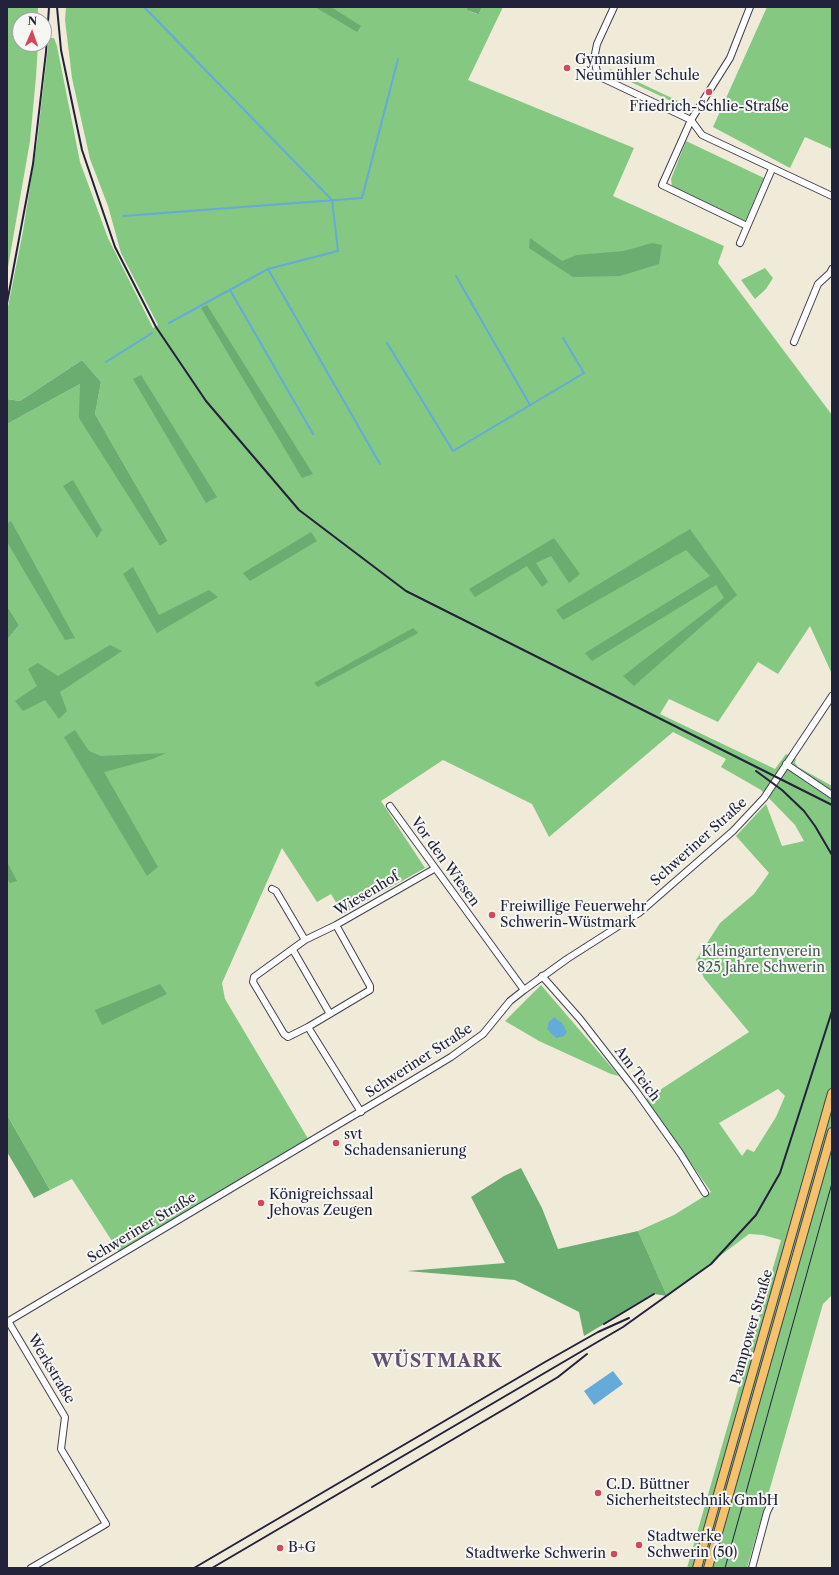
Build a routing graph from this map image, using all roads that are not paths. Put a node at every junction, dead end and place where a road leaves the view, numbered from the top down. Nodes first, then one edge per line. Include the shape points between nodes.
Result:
1 (614, 7) edge
2 (750, 7) edge
3 (691, 120) junction
4 (772, 169) junction
5 (832, 196) edge
6 (747, 226) junction
7 (740, 243) dead end
8 (832, 270) edge
9 (794, 342) dead end
10 (832, 696) edge
11 (786, 764) junction
12 (832, 795) edge
13 (390, 806) dead end
14 (434, 869) junction
15 (272, 889) dead end
16 (336, 925) junction
17 (305, 940) junction
18 (293, 950) junction
19 (542, 976) junction
20 (524, 990) junction
21 (330, 1014) junction
22 (308, 1027) junction
23 (832, 1093) edge
24 (361, 1112) junction
25 (832, 1132) edge
26 (705, 1193) dead end
27 (8, 1322) edge
28 (773, 1500) dead end
29 (31, 1568) edge
30 (697, 1568) edge
31 (708, 1568) edge
32 (752, 1568) edge

1 - 3 street via 597,44 594,59 598,76
2 - 3 street via 730,58
3 - 4 street via 702,135
3 - 6 street via 662,185
4 - 5 street
4 - 6 street
6 - 7 street
8 - 9 street via 818,284
10 - 11 street, Schweriner Straße
11 - 12 street
11 - 19 street, Schweriner Straße via 764,798 722,840 639,912
13 - 14 street, Vor den Wiesen
14 - 16 street, Wiesenhof
14 - 20 street, Vor den Wiesen
15 - 17 street
16 - 17 street
16 - 21 street, Wiesenhof via 370,990
17 - 18 street
18 - 21 street
18 - 22 street, Wiesenhof via 257,974 253,982 284,1034 291,1036
19 - 20 street, Schweriner Straße
19 - 26 street, Am Teich via 636,1091
20 - 24 street, Schweriner Straße via 510,1001 483,1034 451,1057
21 - 22 street, Wiesenhof
22 - 24 street
23 - 30 main road, Pampower Straße
24 - 27 street, Schweriner Straße
25 - 31 main road, Pampower Straße
27 - 29 street, Werkstraße via 65,1416 61,1449 106,1524
28 - 32 street via 767,1512

